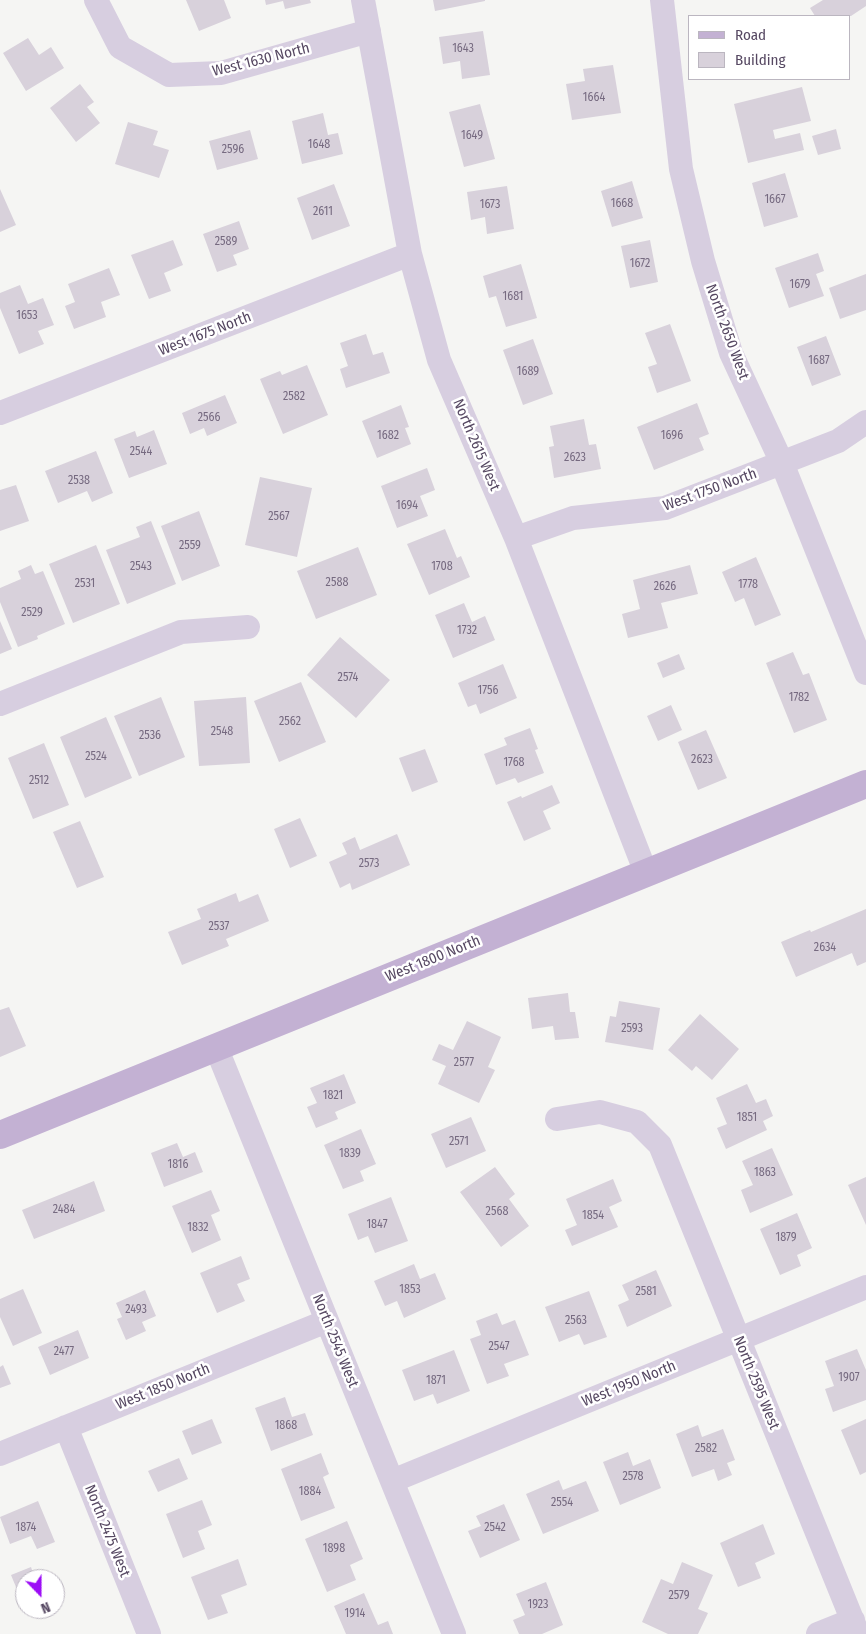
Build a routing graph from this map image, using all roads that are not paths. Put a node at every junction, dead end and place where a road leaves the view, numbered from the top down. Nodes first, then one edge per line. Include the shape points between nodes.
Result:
1 (96, 0) edge
2 (364, 0) edge
3 (662, 0) edge
4 (369, 31) junction
5 (410, 254) junction
6 (0, 413) edge
7 (866, 422) edge
8 (782, 463) junction
9 (516, 538) junction
10 (248, 627) dead end
11 (866, 673) edge
12 (0, 704) edge
13 (866, 784) edge
14 (646, 873) junction
15 (216, 1047) junction
16 (557, 1119) dead end
17 (0, 1135) edge
18 (866, 1288) edge
19 (327, 1321) junction
20 (739, 1339) junction
21 (66, 1427) junction
22 (0, 1454) edge
23 (392, 1482) junction
24 (856, 1627) edge
25 (149, 1634) edge
26 (454, 1634) edge
27 (818, 1634) edge

1 - 4 street, West 1630 North via 120,47 169,75 221,73
2 - 4 street, North 2615 West
3 - 8 street, North 2650 West via 681,169 703,262 731,353
4 - 5 street, North 2615 West
5 - 6 street, West 1675 North
5 - 9 street, North 2615 West via 439,360
7 - 8 street, West 1750 North via 838,441
8 - 9 street, West 1750 North via 665,508 573,518
8 - 11 street, North 2650 West
9 - 14 street, North 2615 West
10 - 12 street via 181,632
13 - 14 main road, West 1800 North
14 - 15 main road, West 1800 North
15 - 17 main road, West 1800 North
15 - 19 street, North 2545 West
16 - 20 street, North 2595 West via 600,1112 637,1122 660,1145
18 - 20 street, West 1950 North
19 - 21 street, West 1850 North
19 - 23 street, North 2545 West
20 - 23 street, West 1950 North
20 - 24 street, North 2595 West
21 - 22 street, West 1850 North
21 - 25 street, North 2475 West
23 - 26 street, North 2545 West
24 - 27 street, North 2595 West

